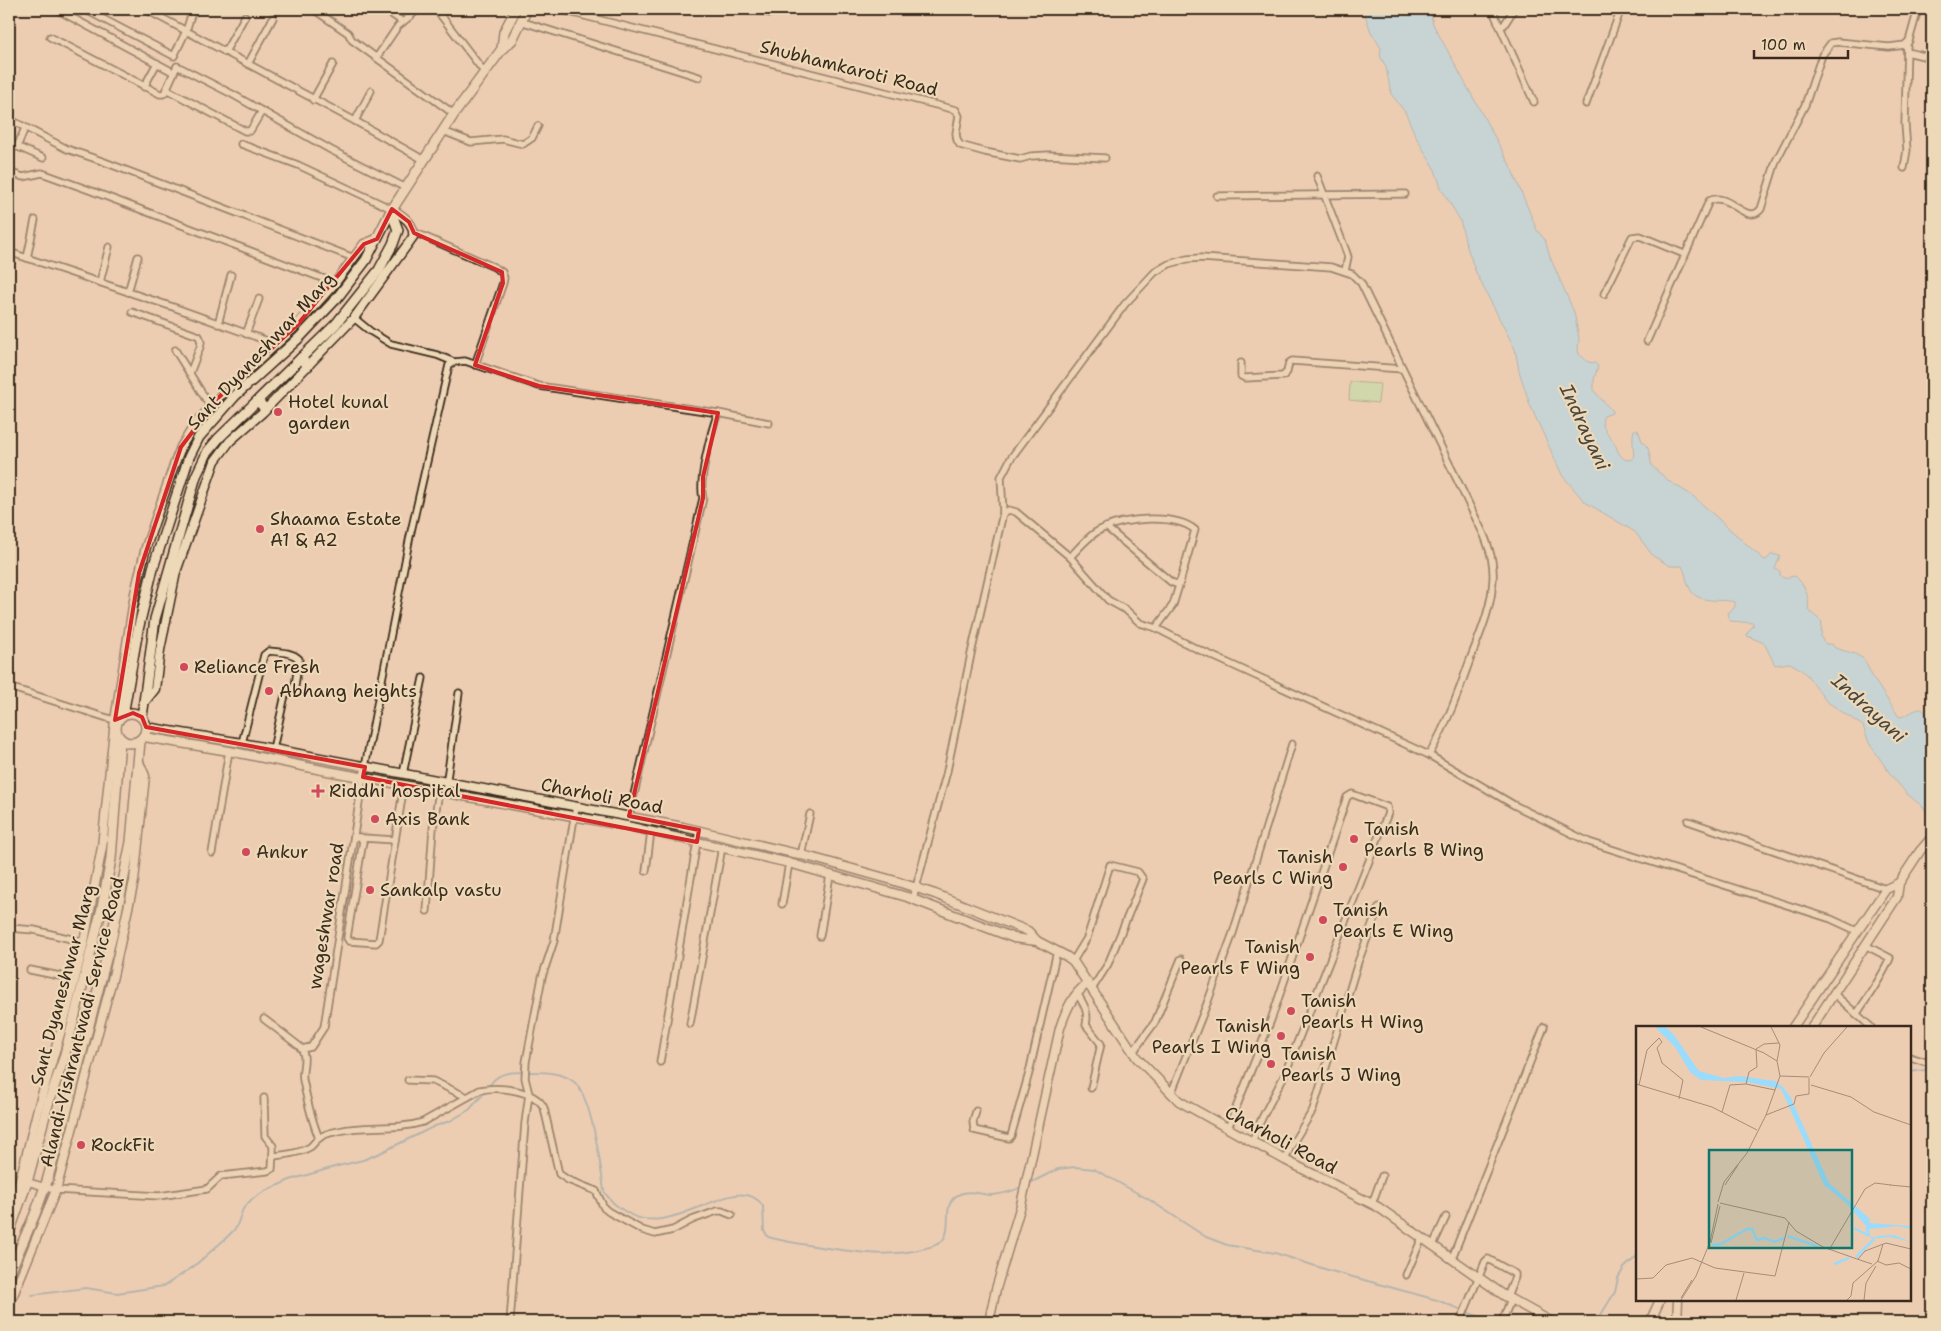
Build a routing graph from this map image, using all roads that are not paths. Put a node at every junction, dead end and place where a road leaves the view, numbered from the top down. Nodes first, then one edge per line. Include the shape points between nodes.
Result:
1 (56, 9) edge
2 (84, 9) edge
3 (145, 9) edge
4 (193, 9) edge
5 (313, 9) edge
6 (384, 9) edge
7 (419, 9) edge
8 (436, 9) edge
9 (516, 9) edge
10 (527, 9) edge
11 (557, 9) edge
12 (750, 9) edge
13 (1492, 9) edge
14 (1514, 9) edge
15 (1621, 9) edge
16 (1918, 9) edge
17 (770, 13) dead end
18 (245, 16) dead end
19 (273, 18) dead end
20 (512, 18) junction
21 (521, 21) junction
22 (403, 22) junction
23 (1501, 26) junction
24 (186, 31) junction
25 (50, 37) dead end
26 (1907, 43) junction
27 (502, 49) junction
28 (225, 52) junction
29 (1907, 52) junction
30 (377, 57) junction
31 (1932, 58) edge
32 (157, 63) junction
33 (248, 64) junction
34 (333, 64) dead end
35 (174, 72) junction
36 (485, 73) junction
37 (699, 77) dead end
38 (144, 87) junction
39 (166, 89) junction
40 (371, 91) dead end
41 (313, 100) junction
42 (1534, 102) dead end
43 (1586, 104) dead end
44 (262, 111) junction
45 (454, 114) junction
46 (9, 119) edge
47 (355, 121) junction
48 (538, 126) dead end
49 (25, 128) junction
50 (443, 131) junction
51 (9, 143) edge
52 (241, 144) dead end
53 (17, 147) junction
54 (43, 158) dead end
55 (1105, 158) dead end
56 (424, 160) junction
57 (1904, 168) dead end
58 (9, 172) edge
59 (1317, 176) dead end
60 (406, 188) junction
61 (1405, 194) dead end
62 (1217, 196) dead end
63 (1324, 196) junction
64 (392, 210) junction
65 (35, 220) dead end
66 (414, 232) junction
67 (377, 239) junction
68 (109, 247) dead end
69 (9, 252) edge
70 (1684, 254) junction
71 (138, 256) dead end
72 (26, 258) junction
73 (354, 258) junction
74 (1345, 271) junction
75 (231, 275) dead end
76 (100, 282) junction
77 (335, 283) junction
78 (128, 292) junction
79 (1604, 294) dead end
80 (258, 299) dead end
81 (132, 312) dead end
82 (354, 318) junction
83 (218, 324) junction
84 (246, 334) junction
85 (1647, 342) dead end
86 (276, 344) junction
87 (175, 350) dead end
88 (301, 358) junction
89 (454, 362) junction
90 (1241, 364) dead end
91 (475, 365) junction
92 (308, 366) junction
93 (1402, 369) junction
94 (190, 373) junction
95 (258, 400) junction
96 (210, 406) junction
97 (265, 409) junction
98 (718, 413) junction
99 (769, 423) dead end
100 (1003, 513) junction
101 (1106, 527) junction
102 (1070, 556) junction
103 (1180, 582) junction
104 (1156, 628) junction
105 (423, 678) dead end
106 (9, 687) edge
107 (459, 693) dead end
108 (143, 704) junction
109 (142, 717) junction
110 (119, 719) junction
111 (146, 727) junction
112 (196, 735) junction
113 (120, 739) junction
114 (142, 739) junction
115 (242, 743) junction
116 (1292, 744) dead end
117 (194, 745) junction
118 (272, 749) junction
119 (229, 751) junction
120 (1429, 755) junction
121 (139, 762) junction
122 (365, 767) junction
123 (403, 774) junction
124 (363, 777) junction
125 (447, 782) junction
126 (404, 785) junction
127 (442, 792) junction
128 (576, 806) junction
129 (810, 814) dead end
130 (574, 816) junction
131 (629, 816) junction
132 (1688, 821) dead end
133 (699, 830) junction
134 (651, 831) junction
135 (354, 837) junction
136 (1932, 837) edge
137 (363, 838) junction
138 (395, 840) junction
139 (697, 842) junction
140 (722, 848) junction
141 (212, 854) dead end
142 (801, 855) junction
143 (789, 863) junction
144 (646, 871) dead end
145 (830, 875) junction
146 (1899, 883) junction
147 (916, 888) junction
148 (1886, 889) junction
149 (913, 899) junction
150 (782, 904) dead end
151 (1379, 907) dead end
152 (427, 911) dead end
153 (9, 928) edge
154 (1857, 931) junction
155 (820, 936) dead end
156 (1037, 941) junction
157 (84, 942) junction
158 (1865, 945) junction
159 (1057, 951) junction
160 (1181, 960) dead end
161 (1073, 961) junction
162 (30, 970) dead end
163 (75, 979) junction
164 (1090, 986) junction
165 (1076, 993) junction
166 (1833, 993) junction
167 (1856, 1015) junction
168 (264, 1019) dead end
169 (690, 1024) dead end
170 (1794, 1026) edge
171 (1813, 1026) edge
172 (1870, 1026) edge
173 (1544, 1027) dead end
174 (302, 1049) junction
175 (1133, 1052) junction
176 (1911, 1057) edge
177 (660, 1062) dead end
178 (1932, 1064) edge
179 (408, 1080) dead end
180 (1091, 1088) dead end
181 (529, 1094) junction
182 (1171, 1094) junction
183 (467, 1097) junction
184 (264, 1098) dead end
185 (976, 1111) dead end
186 (1228, 1128) junction
187 (319, 1138) junction
188 (1252, 1142) junction
189 (273, 1156) junction
190 (1285, 1160) junction
191 (1382, 1176) dead end
192 (24, 1181) junction
193 (45, 1184) junction
194 (56, 1190) junction
195 (1372, 1204) junction
196 (9, 1210) edge
197 (732, 1215) dead end
198 (1446, 1217) dead end
199 (9, 1233) edge
200 (1422, 1238) junction
201 (1433, 1246) junction
202 (1452, 1258) junction
203 (9, 1274) edge
204 (1406, 1274) dead end
205 (1478, 1278) junction
206 (1509, 1298) junction
207 (1660, 1301) edge
208 (1678, 1301) edge
209 (9, 1305) edge
210 (510, 1322) edge
211 (989, 1322) edge
212 (1460, 1322) edge
213 (1502, 1322) edge
214 (1552, 1322) edge
215 (1650, 1322) edge
216 (1677, 1322) edge

1 - 32 street
2 - 24 street via 174,56
3 - 24 street
4 - 24 street
5 - 30 street
6 - 22 street
7 - 22 street
8 - 36 street
9 - 20 main road
10 - 21 main road
11 - 55 street, Shubhamkaroti Road via 956,110 959,116 957,140 985,152 1020,159 1049,155
12 - 17 street
13 - 23 street
14 - 23 street
15 - 43 street
16 - 26 street
18 - 28 street
19 - 33 street
20 - 21 street
20 - 27 main road via 504,32
21 - 27 main road via 512,40
21 - 37 street
22 - 30 street
23 - 42 street
24 - 28 street
25 - 38 street
26 - 29 street
26 - 70 street via 1889,47 1831,43 1822,55 1806,106 1776,161 1761,209 1751,215 1724,200 1712,199 1706,205
27 - 36 main road
28 - 33 street
29 - 31 street
29 - 57 street
30 - 45 street
32 - 35 street
32 - 38 street
33 - 41 street
34 - 41 street
35 - 39 street
35 - 44 street via 177,66
36 - 45 main road
38 - 39 street via 160,94
39 - 44 street via 245,131 250,131
40 - 47 street
41 - 47 street
44 - 60 street
45 - 50 main road
46 - 49 street
47 - 56 street
48 - 50 street via 532,138 523,144 503,140 471,142
49 - 53 street
49 - 73 street via 67,149
50 - 56 main road
51 - 53 street
52 - 64 street via 298,165
53 - 54 street
56 - 60 main road
58 - 77 street via 23,177 42,173
59 - 63 street
60 - 64 main road
61 - 63 street
62 - 63 street
63 - 74 street via 1346,250
64 - 66 street via 409,222
64 - 67 main road, Sant Dyaneshwar Marg
64 - 88 main road, Sant Dyaneshwar Marg via 398,230 379,270 336,324
65 - 72 street
66 - 82 street
66 - 91 street via 502,272 503,283
67 - 73 street, Alandi-Vishrantwadi Service Road via 364,244
67 - 110 main road, Sant Dyaneshwar Marg via 366,260 337,298 235,396 198,437 153,568
68 - 76 street
69 - 72 street
70 - 79 street via 1640,236 1632,237
70 - 85 street
71 - 78 street
72 - 76 street
73 - 77 street, Alandi-Vishrantwadi Service Road
74 - 93 street via 1361,283
74 - 100 street via 1331,267 1201,258 1178,261 1155,272 1125,304 1011,458 1001,477
75 - 83 street
76 - 78 street
77 - 86 street, Alandi-Vishrantwadi Service Road
78 - 83 street
80 - 84 street
81 - 94 street via 199,336 200,347
82 - 89 street via 391,344
82 - 92 street
83 - 84 street
84 - 86 street
86 - 96 street, Alandi-Vishrantwadi Service Road
87 - 94 street
88 - 92 main road
88 - 95 main road, Sant Dyaneshwar Marg
89 - 91 street via 465,361
89 - 122 street, wageshwar road via 447,369 410,536
90 - 93 street via 1245,378 1283,376 1292,361
91 - 98 street via 539,386
92 - 97 street
93 - 120 street via 1484,535 1492,560 1491,597 1486,617 1452,710
94 - 96 street
95 - 97 main road
95 - 108 main road, Sant Dyaneshwar Marg via 208,452 196,476 155,619
96 - 110 street, Alandi-Vishrantwadi Service Road via 181,447 146,547 135,593
97 - 108 street via 222,450 208,476 176,572 154,689
98 - 99 street
98 - 131 street via 703,476 703,498
100 - 102 street via 1009,510 1016,512
100 - 147 street via 947,770
101 - 102 street via 1094,533
101 - 103 street via 1171,582
101 - 103 street via 1154,519 1195,530
102 - 104 street via 1108,600 1140,623
103 - 104 street via 1173,606
104 - 120 street
105 - 123 street
106 - 110 street
107 - 125 street
108 - 109 main road, Sant Dyaneshwar Marg
109 - 110 main road via 133,713
109 - 111 main road
110 - 113 main road, Sant Dyaneshwar Marg via 116,732
110 - 157 street, Alandi-Vishrantwadi Service Road via 102,847
111 - 112 street, Charholi Road
111 - 114 main road, Sant Dyaneshwar Marg
112 - 115 street, Charholi Road
112 - 117 street
113 - 114 main road via 130,744
113 - 192 main road, Sant Dyaneshwar Marg via 111,859 102,908 64,1058
114 - 117 street, Charholi Road
114 - 121 main road, Sant Dyaneshwar Marg
115 - 118 street, Charholi Road
115 - 118 street via 264,655 269,651 282,652 299,659 294,692 284,695
116 - 182 street via 1233,933
117 - 119 street, Charholi Road
118 - 122 street, Charholi Road
119 - 124 street, Charholi Road
119 - 141 street
120 - 154 street via 1589,842 1831,918
121 - 193 main road, Sant Dyaneshwar Marg via 132,842 112,936
121 - 194 street, Alandi-Vishrantwadi Service Road via 145,776 134,881 113,976
122 - 123 street, Charholi Road
122 - 124 street, wageshwar road
123 - 125 street, Charholi Road
124 - 126 street, Charholi Road
124 - 135 street, wageshwar road
125 - 127 street
125 - 128 street, Charholi Road
126 - 127 street, Charholi Road
126 - 138 street
127 - 130 street, Charholi Road
127 - 152 street via 432,828
128 - 130 street
128 - 131 street, Charholi Road
129 - 142 street
130 - 134 street, Charholi Road
130 - 181 street via 554,941 542,977 526,1062
131 - 133 street, Charholi Road
132 - 148 street
133 - 139 street
133 - 142 street, Charholi Road
134 - 139 street, Charholi Road
134 - 144 street
135 - 137 street
135 - 174 street, wageshwar road via 324,1027 311,1048
136 - 146 street
137 - 138 street
137 - 138 street via 346,938 376,943
139 - 140 street, Charholi Road
139 - 177 street
140 - 143 street, Charholi Road
140 - 169 street
142 - 147 street, Charholi Road
143 - 145 street, Charholi Road
143 - 150 street
145 - 149 street, Charholi Road
145 - 155 street
146 - 148 street
146 - 158 street via 1897,897
147 - 149 street
147 - 156 street, Charholi Road via 1028,931
148 - 154 street
149 - 156 street, Charholi Road via 1014,938
151 - 190 street via 1358,962 1313,1110
153 - 157 street via 34,930
154 - 170 street
156 - 159 street, Charholi Road
157 - 163 street, Alandi-Vishrantwadi Service Road
158 - 166 street
158 - 167 street via 1890,958
159 - 161 street, Charholi Road
159 - 185 street via 1011,1136 1001,1138 974,1130
160 - 175 street via 1155,1022
161 - 164 street, Charholi Road
161 - 164 street via 1087,938 1110,866 1138,872 1143,879 1108,964
162 - 163 street
163 - 192 street, Alandi-Vishrantwadi Service Road via 37,1112 25,1161
164 - 165 street
164 - 175 street, Charholi Road
165 - 180 street via 1086,1008 1086,1025 1101,1044
165 - 211 street via 1060,1028 1024,1192
166 - 167 street
166 - 171 street
167 - 172 street
168 - 174 street
173 - 202 street
174 - 187 street via 308,1106
175 - 182 street, Charholi Road
176 - 178 street
179 - 183 street via 433,1081
181 - 183 street via 490,1089
181 - 197 street via 541,1101 544,1108 560,1174 596,1191 604,1208 615,1216 655,1234 673,1230 717,1211
181 - 210 street
182 - 186 street, Charholi Road
183 - 187 street via 416,1124 394,1128 350,1128
184 - 189 street via 265,1136 273,1146
186 - 188 street, Charholi Road
186 - 188 street via 1271,1020 1346,797 1352,794 1388,807 1284,1076
187 - 189 street via 301,1151
188 - 190 street, Charholi Road
189 - 194 street via 270,1170 221,1176 210,1187 189,1192 159,1196
190 - 195 street, Charholi Road
191 - 195 street
192 - 193 street
192 - 196 street, Alandi-Vishrantwadi Service Road
192 - 199 main road, Sant Dyaneshwar Marg
193 - 194 street
193 - 203 main road, Sant Dyaneshwar Marg
194 - 209 street, Alandi-Vishrantwadi Service Road
195 - 200 street, Charholi Road
198 - 201 street
200 - 201 street, Charholi Road
200 - 204 street
201 - 202 street, Charholi Road
202 - 205 street, Charholi Road
205 - 206 street, Charholi Road
205 - 206 street via 1488,1258 1512,1271 1515,1278
205 - 212 street
206 - 213 street
206 - 214 street, Charholi Road
207 - 215 street
208 - 216 street

